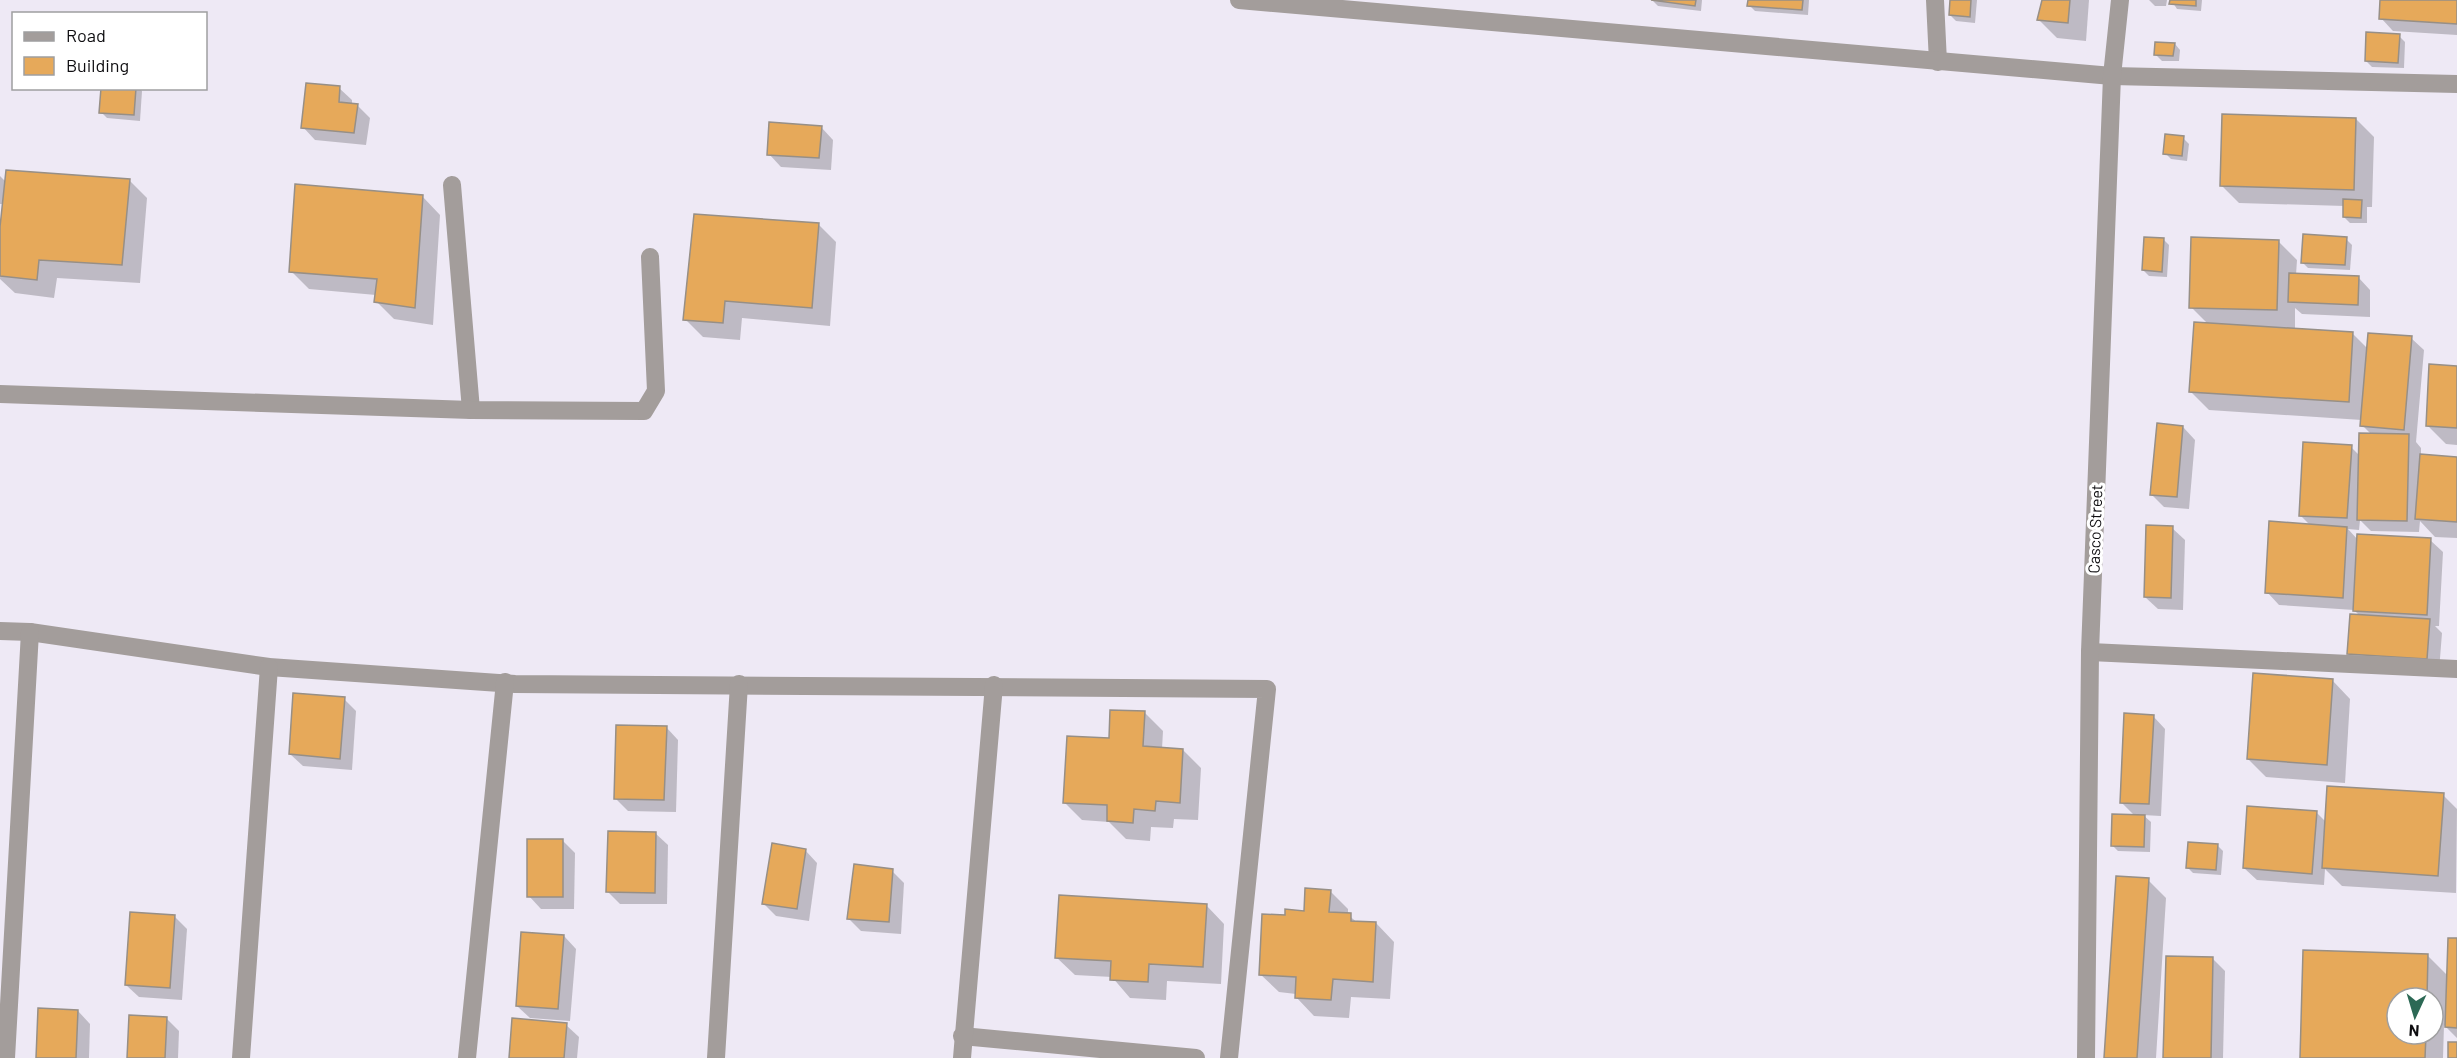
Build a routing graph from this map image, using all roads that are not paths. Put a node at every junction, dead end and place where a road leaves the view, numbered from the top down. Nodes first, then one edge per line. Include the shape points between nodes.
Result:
1 (1239, 0) edge
2 (1935, 0) edge
3 (2120, 0) edge
4 (1938, 62) junction
5 (2112, 76) junction
6 (2457, 84) edge
7 (453, 186) dead end
8 (650, 257) dead end
9 (0, 394) edge
10 (471, 410) junction
11 (0, 631) edge
12 (30, 632) junction
13 (2090, 652) junction
14 (269, 667) junction
15 (2457, 669) edge
16 (505, 682) junction
17 (738, 684) junction
18 (994, 685) junction
19 (962, 1036) junction
20 (6, 1058) edge
21 (241, 1058) edge
22 (467, 1058) edge
23 (716, 1058) edge
24 (962, 1058) edge
25 (1196, 1058) edge
26 (1229, 1058) edge
27 (2086, 1058) edge

1 - 4 street
2 - 4 street
3 - 5 street, Casco Street
4 - 5 street
5 - 6 street
5 - 13 street, Casco Street
7 - 10 street
8 - 10 street via 656,391 644,411
9 - 10 street
11 - 12 street
12 - 14 street
12 - 20 street
13 - 15 street
13 - 27 street, Casco Street
14 - 16 street
14 - 21 street
16 - 17 street
16 - 22 street
17 - 18 street
17 - 23 street
18 - 19 street
18 - 26 street via 1267,689
19 - 24 street
19 - 25 street

